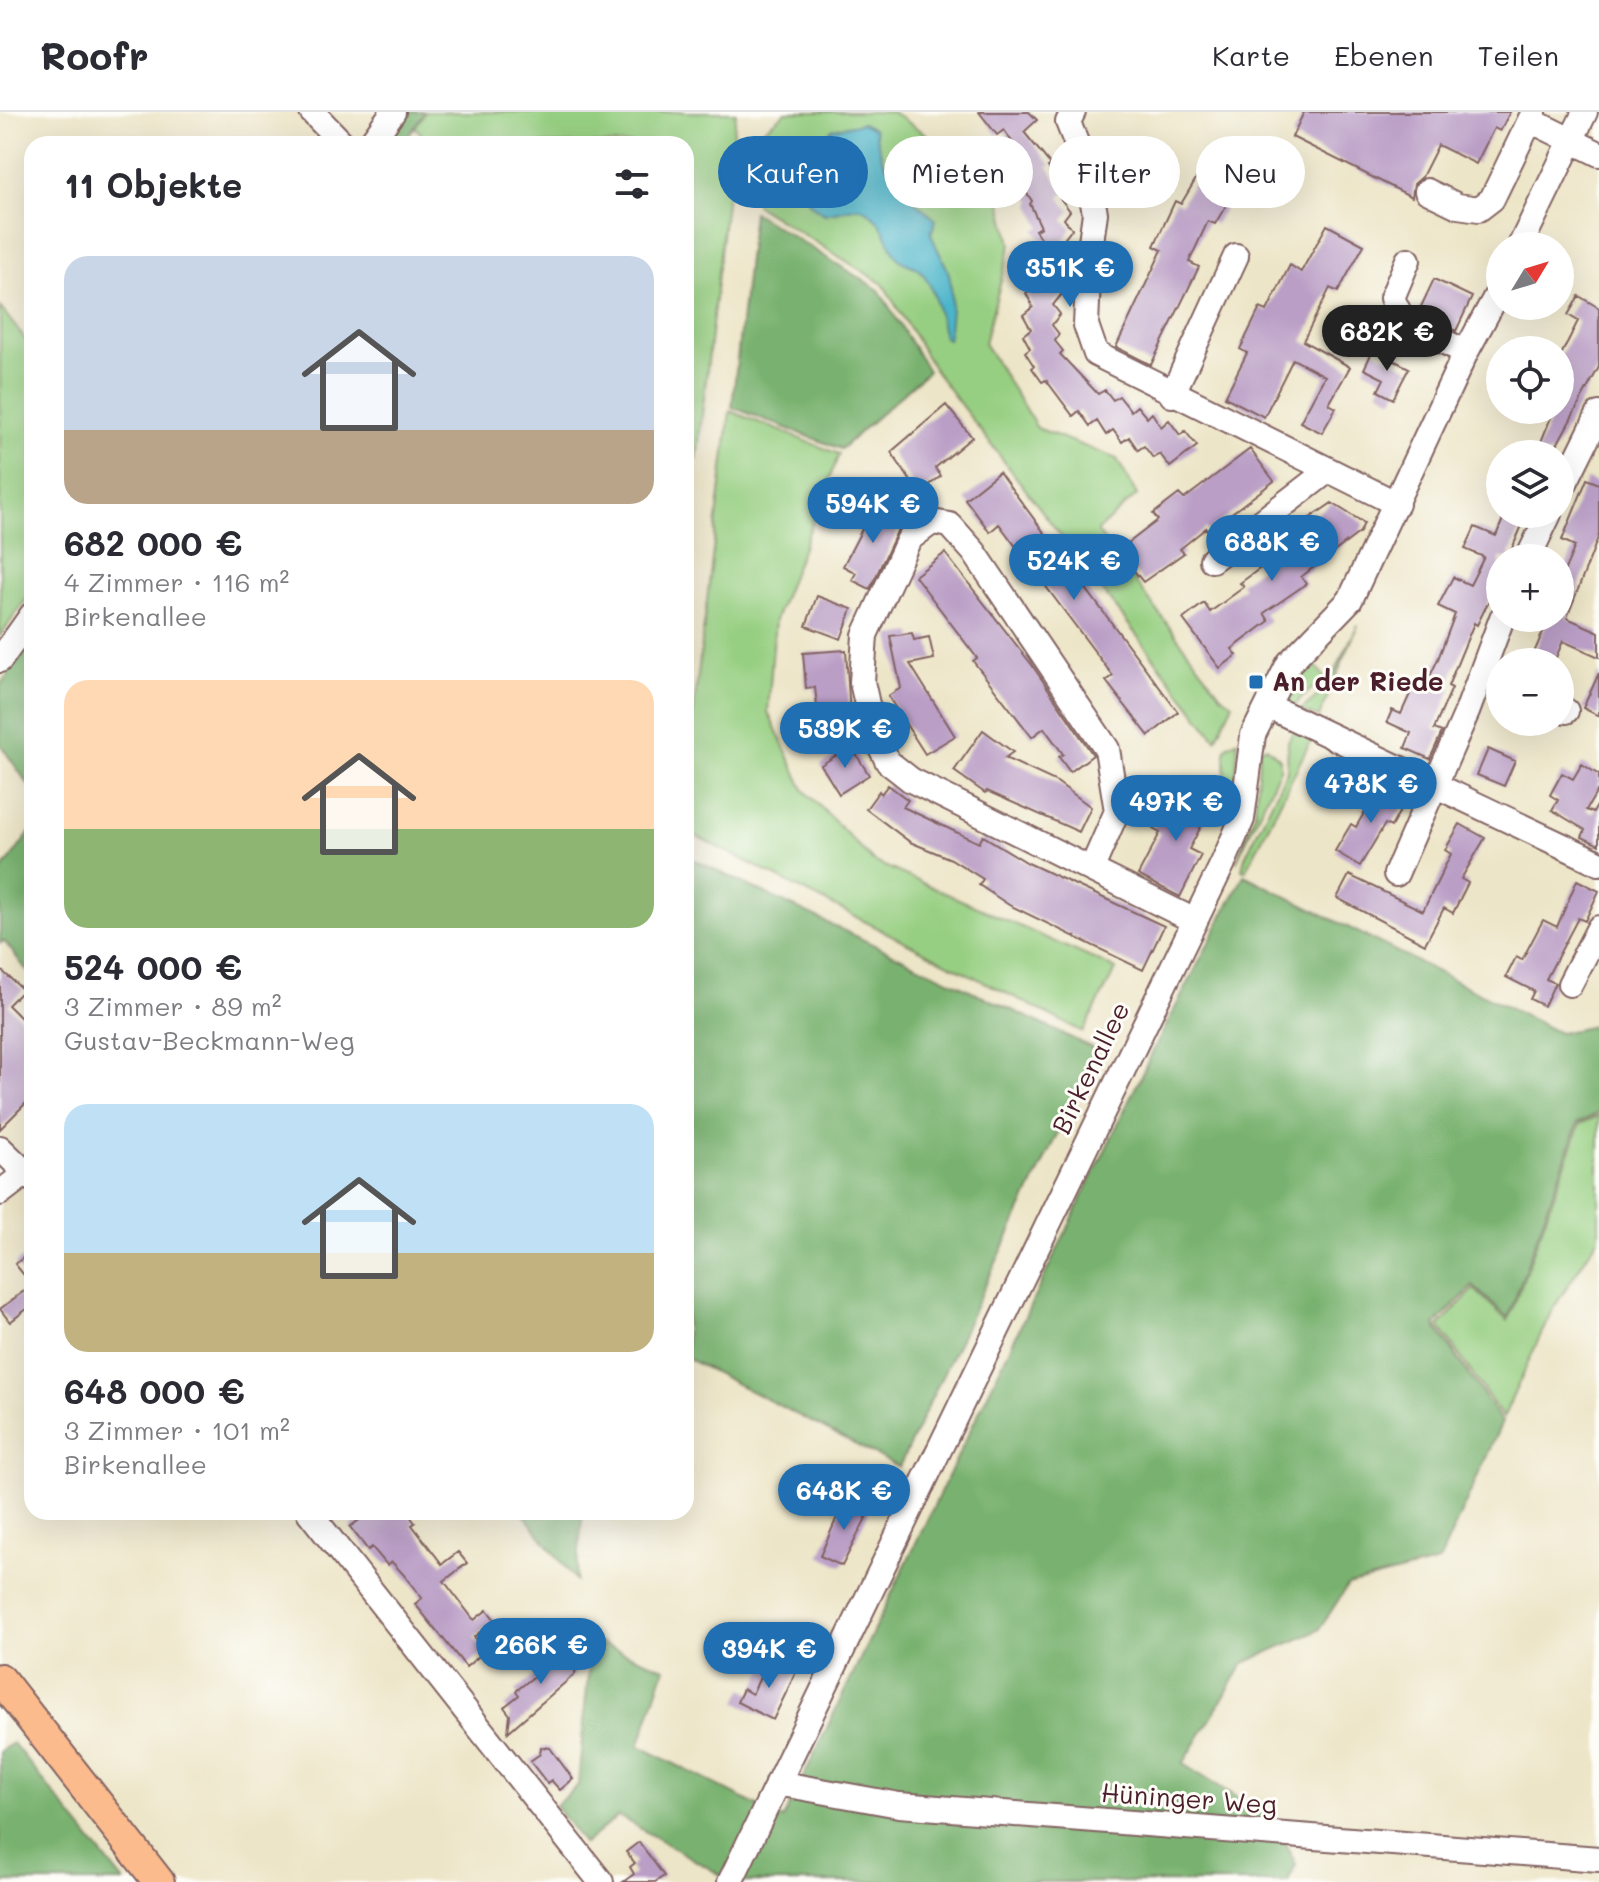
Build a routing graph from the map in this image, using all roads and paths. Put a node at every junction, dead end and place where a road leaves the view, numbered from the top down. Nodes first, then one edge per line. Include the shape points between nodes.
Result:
1 (312, 112) edge
2 (393, 112) edge
3 (1585, 112) edge
4 (1532, 116) edge
5 (1071, 117) edge
6 (335, 136) edge
7 (376, 136) edge
8 (1571, 140) junction
9 (1599, 154) edge
10 (1427, 191) dead end
11 (1527, 232) edge
12 (1236, 256) dead end
13 (1408, 260) dead end
14 (1486, 315) edge
15 (1466, 352) junction
16 (1172, 395) junction
17 (1598, 420) edge
18 (1574, 466) edge
19 (1326, 472) junction
20 (1397, 504) junction
21 (1212, 560) dead end
22 (24, 626) edge
23 (0, 660) edge
24 (1486, 685) edge
25 (1268, 706) junction
26 (1435, 784) junction
27 (1599, 863) edge
28 (1092, 868) junction
29 (1396, 874) dead end
30 (1193, 920) junction
31 (1599, 928) edge
32 (1570, 984) dead end
33 (0, 1148) edge
34 (24, 1171) edge
35 (24, 1179) edge
36 (0, 1193) edge
37 (315, 1520) edge
38 (0, 1679) edge
39 (777, 1783) junction
40 (1599, 1859) edge
41 (159, 1882) edge
42 (601, 1882) edge
43 (730, 1882) edge

1 - 6 street
2 - 7 street
3 - 8 street
4 - 8 street
4 - 10 street via 1492,199 1479,209 1458,206
5 - 16 street via 1095,213 1086,325 1096,354
8 - 9 street
8 - 11 street
12 - 16 street
13 - 15 street via 1392,298 1404,323
14 - 15 street, Birkenallee
15 - 20 street, Birkenallee
16 - 19 street
17 - 18 street
19 - 20 street
19 - 21 street
20 - 25 street, Birkenallee via 1350,600 1296,654
22 - 23 street
24 - 26 street
25 - 26 street
25 - 30 street, Birkenallee via 1250,749 1242,819
26 - 27 street
26 - 29 street
28 - 28 street via 911,780 888,762 873,731 862,682 865,635 909,539 932,522 950,525 974,552 1107,749 1117,811
28 - 30 street
30 - 39 street, Birkenallee
31 - 32 street
33 - 34 street
35 - 36 street
37 - 42 street
38 - 41 main road
39 - 40 street, Hüninger Weg via 899,1805
39 - 43 street, Birkenallee

